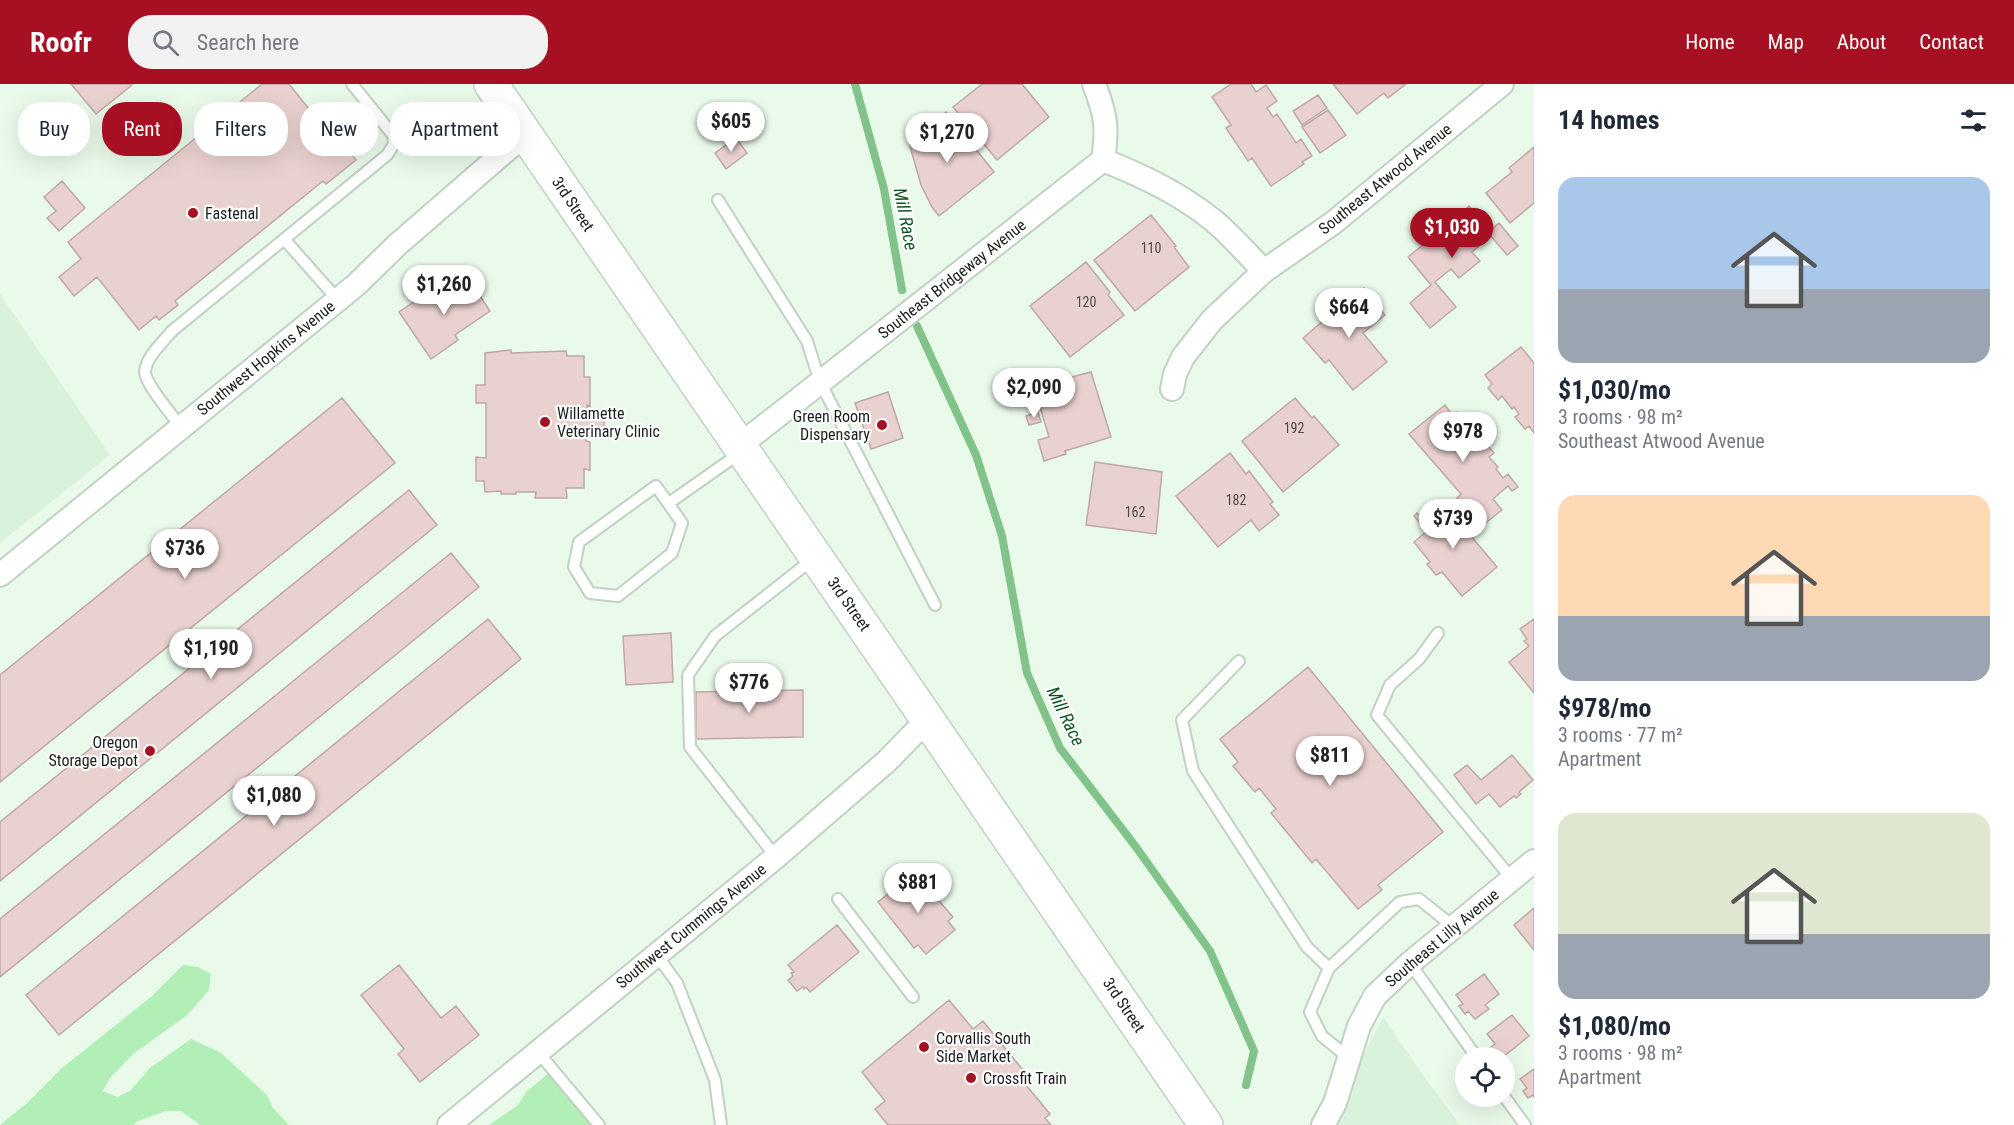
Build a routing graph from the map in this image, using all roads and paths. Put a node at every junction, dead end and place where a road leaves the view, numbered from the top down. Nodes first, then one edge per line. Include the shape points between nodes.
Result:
1 (352, 84) edge
2 (491, 84) edge
3 (1094, 84) edge
4 (1502, 84) edge
5 (525, 134) junction
6 (1103, 160) junction
7 (718, 200) dead end
8 (284, 239) junction
9 (1264, 271) junction
10 (338, 300) junction
11 (820, 382) junction
12 (1172, 389) dead end
13 (181, 427) junction
14 (741, 448) junction
15 (669, 503) junction
16 (816, 557) junction
17 (0, 575) edge
18 (936, 605) dead end
19 (1438, 633) dead end
20 (1239, 661) dead end
21 (928, 719) junction
22 (776, 857) junction
23 (1525, 871) edge
24 (838, 899) dead end
25 (1454, 927) junction
26 (656, 954) junction
27 (1410, 963) junction
28 (1329, 968) junction
29 (913, 997) dead end
30 (1469, 1047) edge
31 (538, 1051) junction
32 (1349, 1058) junction
33 (1512, 1107) edge
34 (449, 1125) edge
35 (599, 1125) edge
36 (721, 1125) edge
37 (1206, 1125) edge
38 (1323, 1125) edge
39 (1525, 1125) edge

1 - 8 lane via 393,135 394,144 387,155
2 - 5 highway, 3rd Street
3 - 6 street via 1107,132
4 - 9 street, Southeast Atwood Avenue via 1333,223
5 - 10 street, Southwest Hopkins Avenue
5 - 14 highway, 3rd Street
6 - 9 street via 1148,178 1185,201 1214,222
6 - 11 street, Southeast Bridgeway Avenue
7 - 11 lane via 807,341
8 - 10 lane
8 - 13 lane via 172,331 151,357 145,371 148,383
9 - 12 street, Southeast Atwood Avenue via 1212,320 1183,357
10 - 13 street, Southwest Hopkins Avenue
11 - 14 street, Southeast Bridgeway Avenue
11 - 18 lane
13 - 17 street, Southwest Hopkins Avenue
14 - 15 lane
14 - 16 highway, 3rd Street
15 - 15 lane via 656,486 579,542 574,567 590,592 618,596 672,553 682,523
16 - 21 highway, 3rd Street
16 - 22 lane via 715,636 688,675 690,747
19 - 23 lane via 1419,659 1390,685 1377,715
20 - 28 lane via 1182,720 1193,771 1307,947
21 - 22 street, Southwest Cummings Avenue via 886,762
21 - 37 highway, 3rd Street
22 - 26 street, Southwest Cummings Avenue
23 - 25 street, Southeast Lilly Avenue
24 - 29 lane
25 - 27 street, Southeast Lilly Avenue
25 - 28 lane via 1419,899 1400,902
26 - 31 street, Southwest Cummings Avenue
26 - 36 lane via 677,983 710,1069
27 - 30 lane
27 - 32 street, Southeast Lilly Avenue via 1375,996 1359,1026
28 - 32 lane via 1310,1012 1322,1036
31 - 34 street, Southwest Cummings Avenue
31 - 35 lane
32 - 38 street, Southeast Lilly Avenue via 1335,1103
33 - 39 lane

